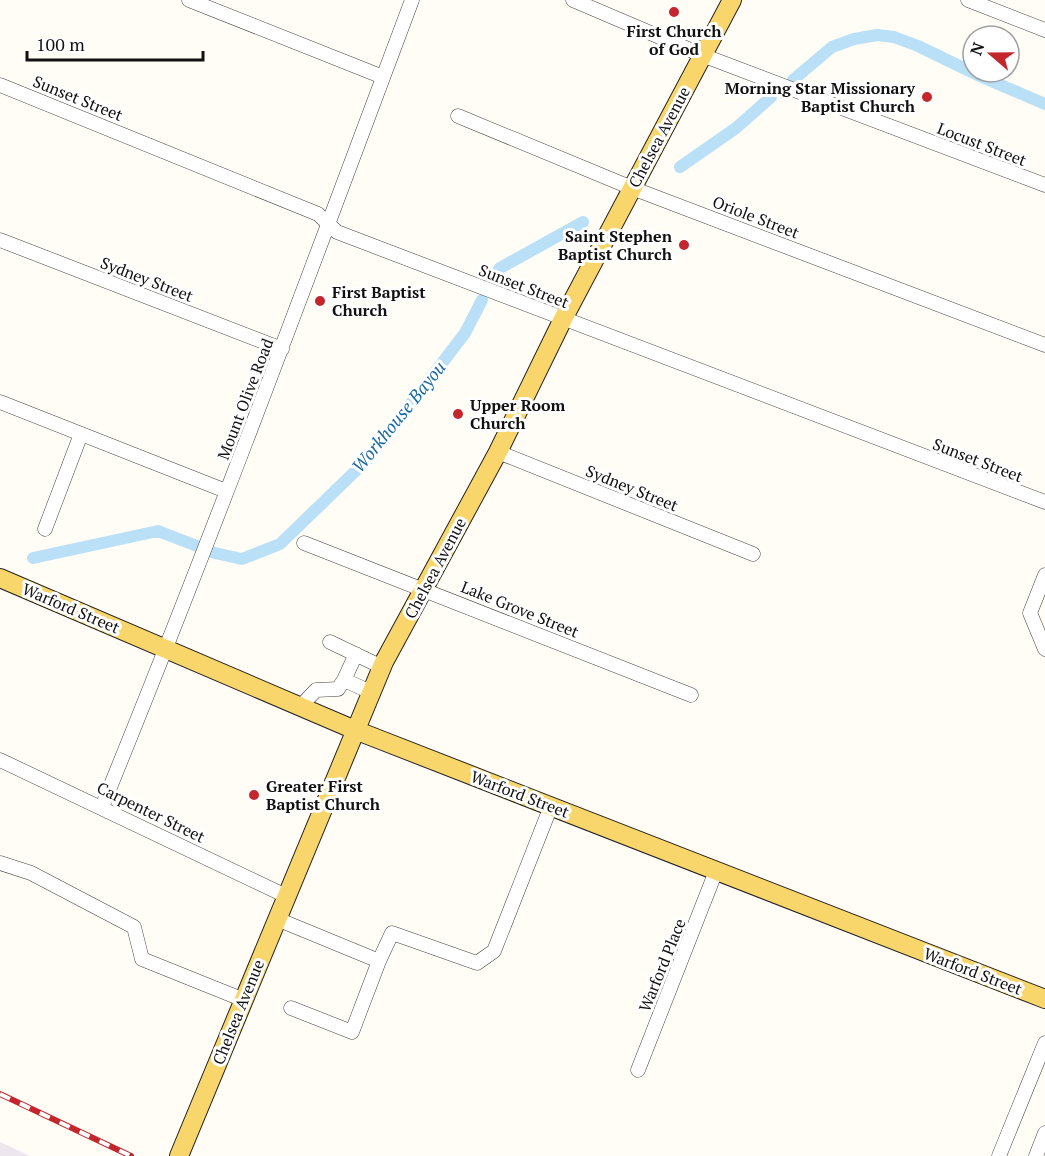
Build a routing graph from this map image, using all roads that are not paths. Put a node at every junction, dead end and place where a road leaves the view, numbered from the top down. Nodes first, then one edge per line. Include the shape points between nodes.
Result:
1 (189, 0) edge
2 (412, 0) edge
3 (573, 0) edge
4 (732, 0) edge
5 (968, 0) edge
6 (1045, 30) edge
7 (702, 55) junction
8 (383, 77) junction
9 (0, 85) edge
10 (458, 116) dead end
11 (1045, 185) edge
12 (632, 188) junction
13 (328, 223) junction
14 (0, 240) edge
15 (563, 319) junction
16 (1045, 345) edge
17 (282, 349) junction
18 (0, 402) edge
19 (81, 435) junction
20 (498, 452) junction
21 (226, 491) junction
22 (1045, 502) edge
23 (45, 529) dead end
24 (304, 543) dead end
25 (753, 554) dead end
26 (1045, 575) edge
27 (0, 578) edge
28 (424, 589) junction
29 (330, 642) dead end
30 (167, 648) junction
31 (1045, 649) edge
32 (356, 654) junction
33 (382, 667) junction
34 (344, 680) junction
35 (371, 692) junction
36 (691, 694) dead end
37 (301, 706) junction
38 (355, 729) junction
39 (0, 760) edge
40 (551, 806) junction
41 (102, 807) junction
42 (0, 863) edge
43 (716, 871) junction
44 (286, 896) junction
45 (277, 920) junction
46 (379, 961) junction
47 (1045, 999) edge
48 (244, 1000) junction
49 (291, 1008) dead end
50 (1045, 1043) edge
51 (638, 1070) dead end
52 (1045, 1133) edge
53 (179, 1156) edge
54 (999, 1156) edge
55 (1036, 1156) edge

1 - 8 street
2 - 8 street, Mount Olive Road
3 - 7 street, Locust Street
4 - 7 main road, Chelsea Avenue
5 - 6 street
7 - 11 street, Locust Street
7 - 12 main road, Chelsea Avenue
8 - 13 street, Mount Olive Road
9 - 13 street, Sunset Street via 318,214
10 - 12 street, Oriole Street
12 - 15 main road, Chelsea Avenue
12 - 16 street, Oriole Street
13 - 15 street, Sunset Street via 337,232
13 - 17 street, Mount Olive Road
14 - 17 street, Sydney Street
15 - 20 main road, Chelsea Avenue
15 - 22 street, Sunset Street
17 - 21 street, Mount Olive Road
18 - 19 street
19 - 21 street
19 - 23 street
20 - 25 street, Sydney Street
20 - 28 main road, Chelsea Avenue
21 - 30 street, Mount Olive Road
24 - 28 street, Lake Grove Street
26 - 31 street via 1030,613
27 - 30 main road, Warford Street
28 - 33 main road, Chelsea Avenue
28 - 36 street, Lake Grove Street
29 - 32 street
30 - 37 main road, Warford Street
30 - 41 street, Mount Olive Road
32 - 33 street
32 - 34 street
33 - 35 main road, Chelsea Avenue
34 - 35 street
34 - 37 street via 338,689 316,690
35 - 38 main road, Chelsea Avenue
37 - 38 main road, Warford Street
38 - 40 main road, Warford Street
38 - 44 main road, Chelsea Avenue
39 - 41 street, Carpenter Street
40 - 43 main road, Warford Street
40 - 46 street via 494,951 477,963 392,933
41 - 44 street, Carpenter Street
42 - 48 street via 31,873 134,927 142,959
43 - 47 main road, Warford Street
43 - 51 street, Warford Place
44 - 45 main road, Chelsea Avenue
45 - 46 street
45 - 48 main road, Chelsea Avenue
46 - 49 street via 352,1032
48 - 53 main road, Chelsea Avenue
50 - 54 street
52 - 55 street

